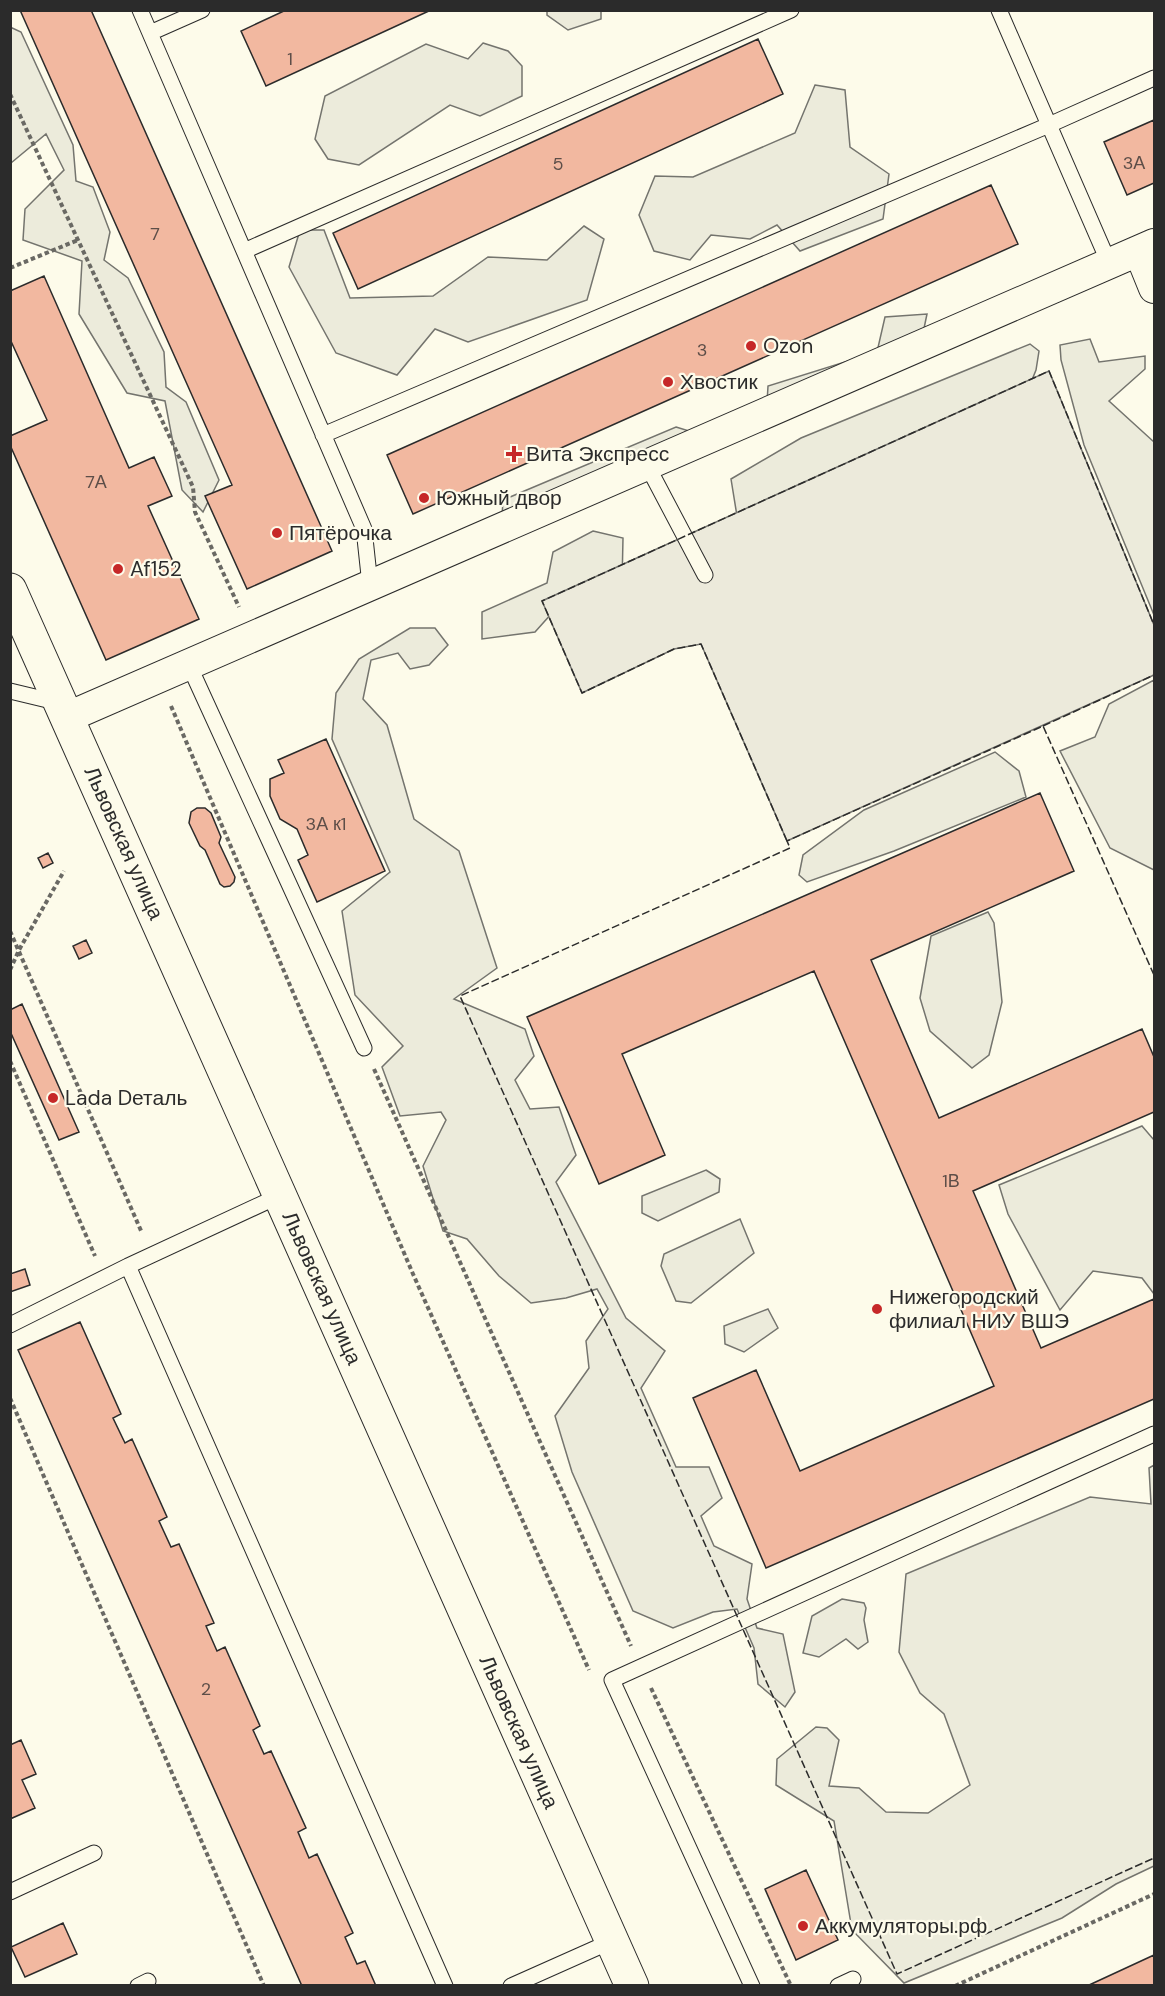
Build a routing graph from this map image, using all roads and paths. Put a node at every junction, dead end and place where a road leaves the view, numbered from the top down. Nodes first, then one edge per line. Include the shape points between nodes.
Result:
1 (140, 10) edge
2 (202, 10) edge
3 (790, 10) edge
4 (999, 10) edge
5 (150, 33) junction
6 (1155, 78) edge
7 (10, 94) edge
8 (1049, 125) junction
9 (78, 240) junction
10 (1147, 247) edge
11 (244, 251) junction
12 (1109, 263) junction
13 (10, 268) edge
14 (1155, 288) edge
15 (323, 435) junction
16 (647, 465) junction
17 (705, 575) dead end
18 (370, 585) junction
19 (10, 590) edge
20 (253, 636) junction
21 (189, 665) junction
22 (159, 678) junction
23 (10, 691) edge
24 (64, 710) junction
25 (64, 871) dead end
26 (10, 931) edge
27 (19, 950) junction
28 (10, 970) edge
29 (364, 1048) joint
30 (10, 1061) edge
31 (280, 1195) junction
32 (152, 1255) junction
33 (128, 1266) junction
34 (104, 1278) junction
35 (10, 1324) edge
36 (10, 1398) edge
37 (1155, 1434) edge
38 (641, 1667) junction
39 (612, 1680) junction
40 (94, 1853) dead end
41 (10, 1892) edge
42 (1155, 1894) edge
43 (612, 1941) junction
44 (853, 1979) dead end
45 (264, 1986) edge
46 (445, 1986) edge
47 (511, 1986) edge
48 (632, 1986) edge
49 (752, 1986) edge
50 (791, 1986) edge
51 (838, 1986) edge
52 (955, 1986) edge

1 - 5 lane
2 - 5 lane
3 - 11 lane
4 - 8 lane
5 - 11 lane
6 - 8 lane
7 - 9 path
8 - 12 lane
8 - 15 lane
9 - 13 path
9 - 20 path via 193,487 195,512
10 - 12 street
10 - 14 street
11 - 15 lane
12 - 16 street
15 - 18 lane via 364,529
16 - 17 lane
16 - 18 street
18 - 20 street
19 - 24 main road, Львовская улица
20 - 21 street
21 - 22 street
21 - 29 lane
22 - 24 street
22 - 39 path via 413,1274 588,1669
23 - 24 lane
24 - 31 main road, Львовская улица
25 - 27 path
26 - 27 path
27 - 28 path
27 - 32 path
29 - 38 path
30 - 34 path
31 - 32 lane
31 - 43 main road, Львовская улица
32 - 33 lane
33 - 34 lane
33 - 46 lane
34 - 35 lane
36 - 45 path
37 - 38 lane
38 - 39 lane
38 - 50 path
39 - 49 lane
40 - 41 lane
42 - 52 path
43 - 47 lane
43 - 48 main road, Львовская улица
44 - 51 lane

